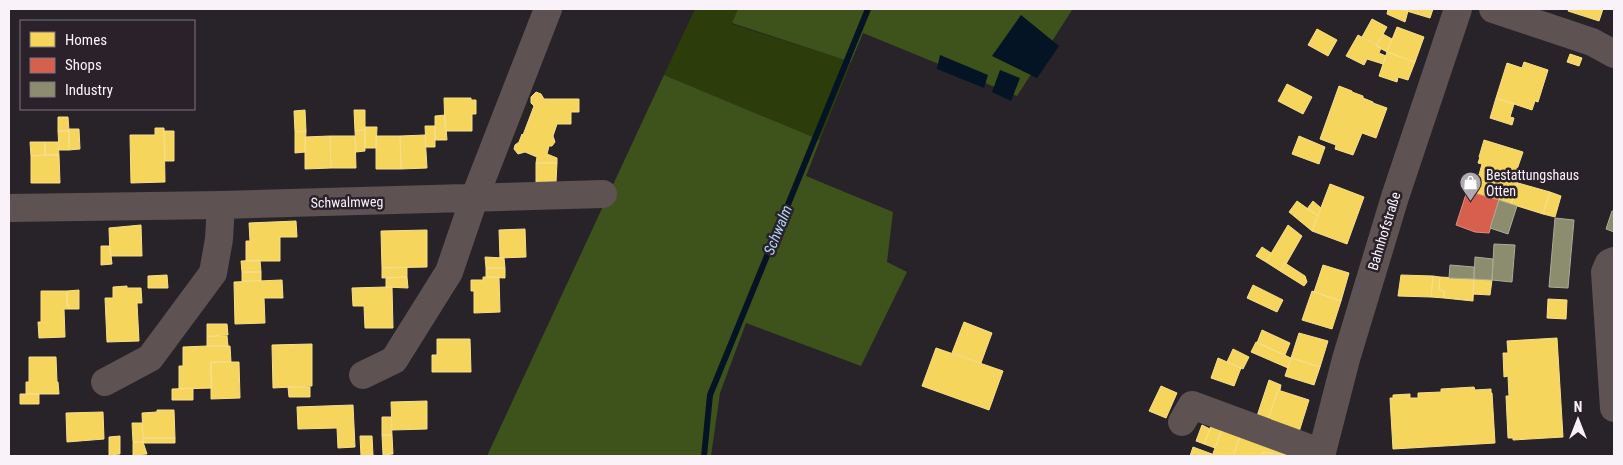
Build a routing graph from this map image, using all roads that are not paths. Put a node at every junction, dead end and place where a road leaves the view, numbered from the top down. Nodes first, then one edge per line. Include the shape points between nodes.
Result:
1 (548, 9) edge
2 (1458, 9) edge
3 (1493, 9) edge
4 (1614, 54) edge
5 (603, 194) dead end
6 (474, 199) junction
7 (221, 205) junction
8 (9, 208) edge
9 (1614, 261) edge
10 (363, 375) dead end
11 (105, 382) dead end
12 (1614, 408) edge
13 (1182, 422) dead end
14 (1321, 454) edge

1 - 6 street
2 - 14 street, Bahnhofstraße via 1394,197
3 - 4 street via 1592,42
5 - 6 street, Schwalmweg
6 - 7 street, Schwalmweg
6 - 10 street via 449,272 394,360
7 - 8 street, Schwalmweg
7 - 11 street via 213,273 150,358
9 - 12 street via 1609,262 1605,272
13 - 14 street via 1192,405

